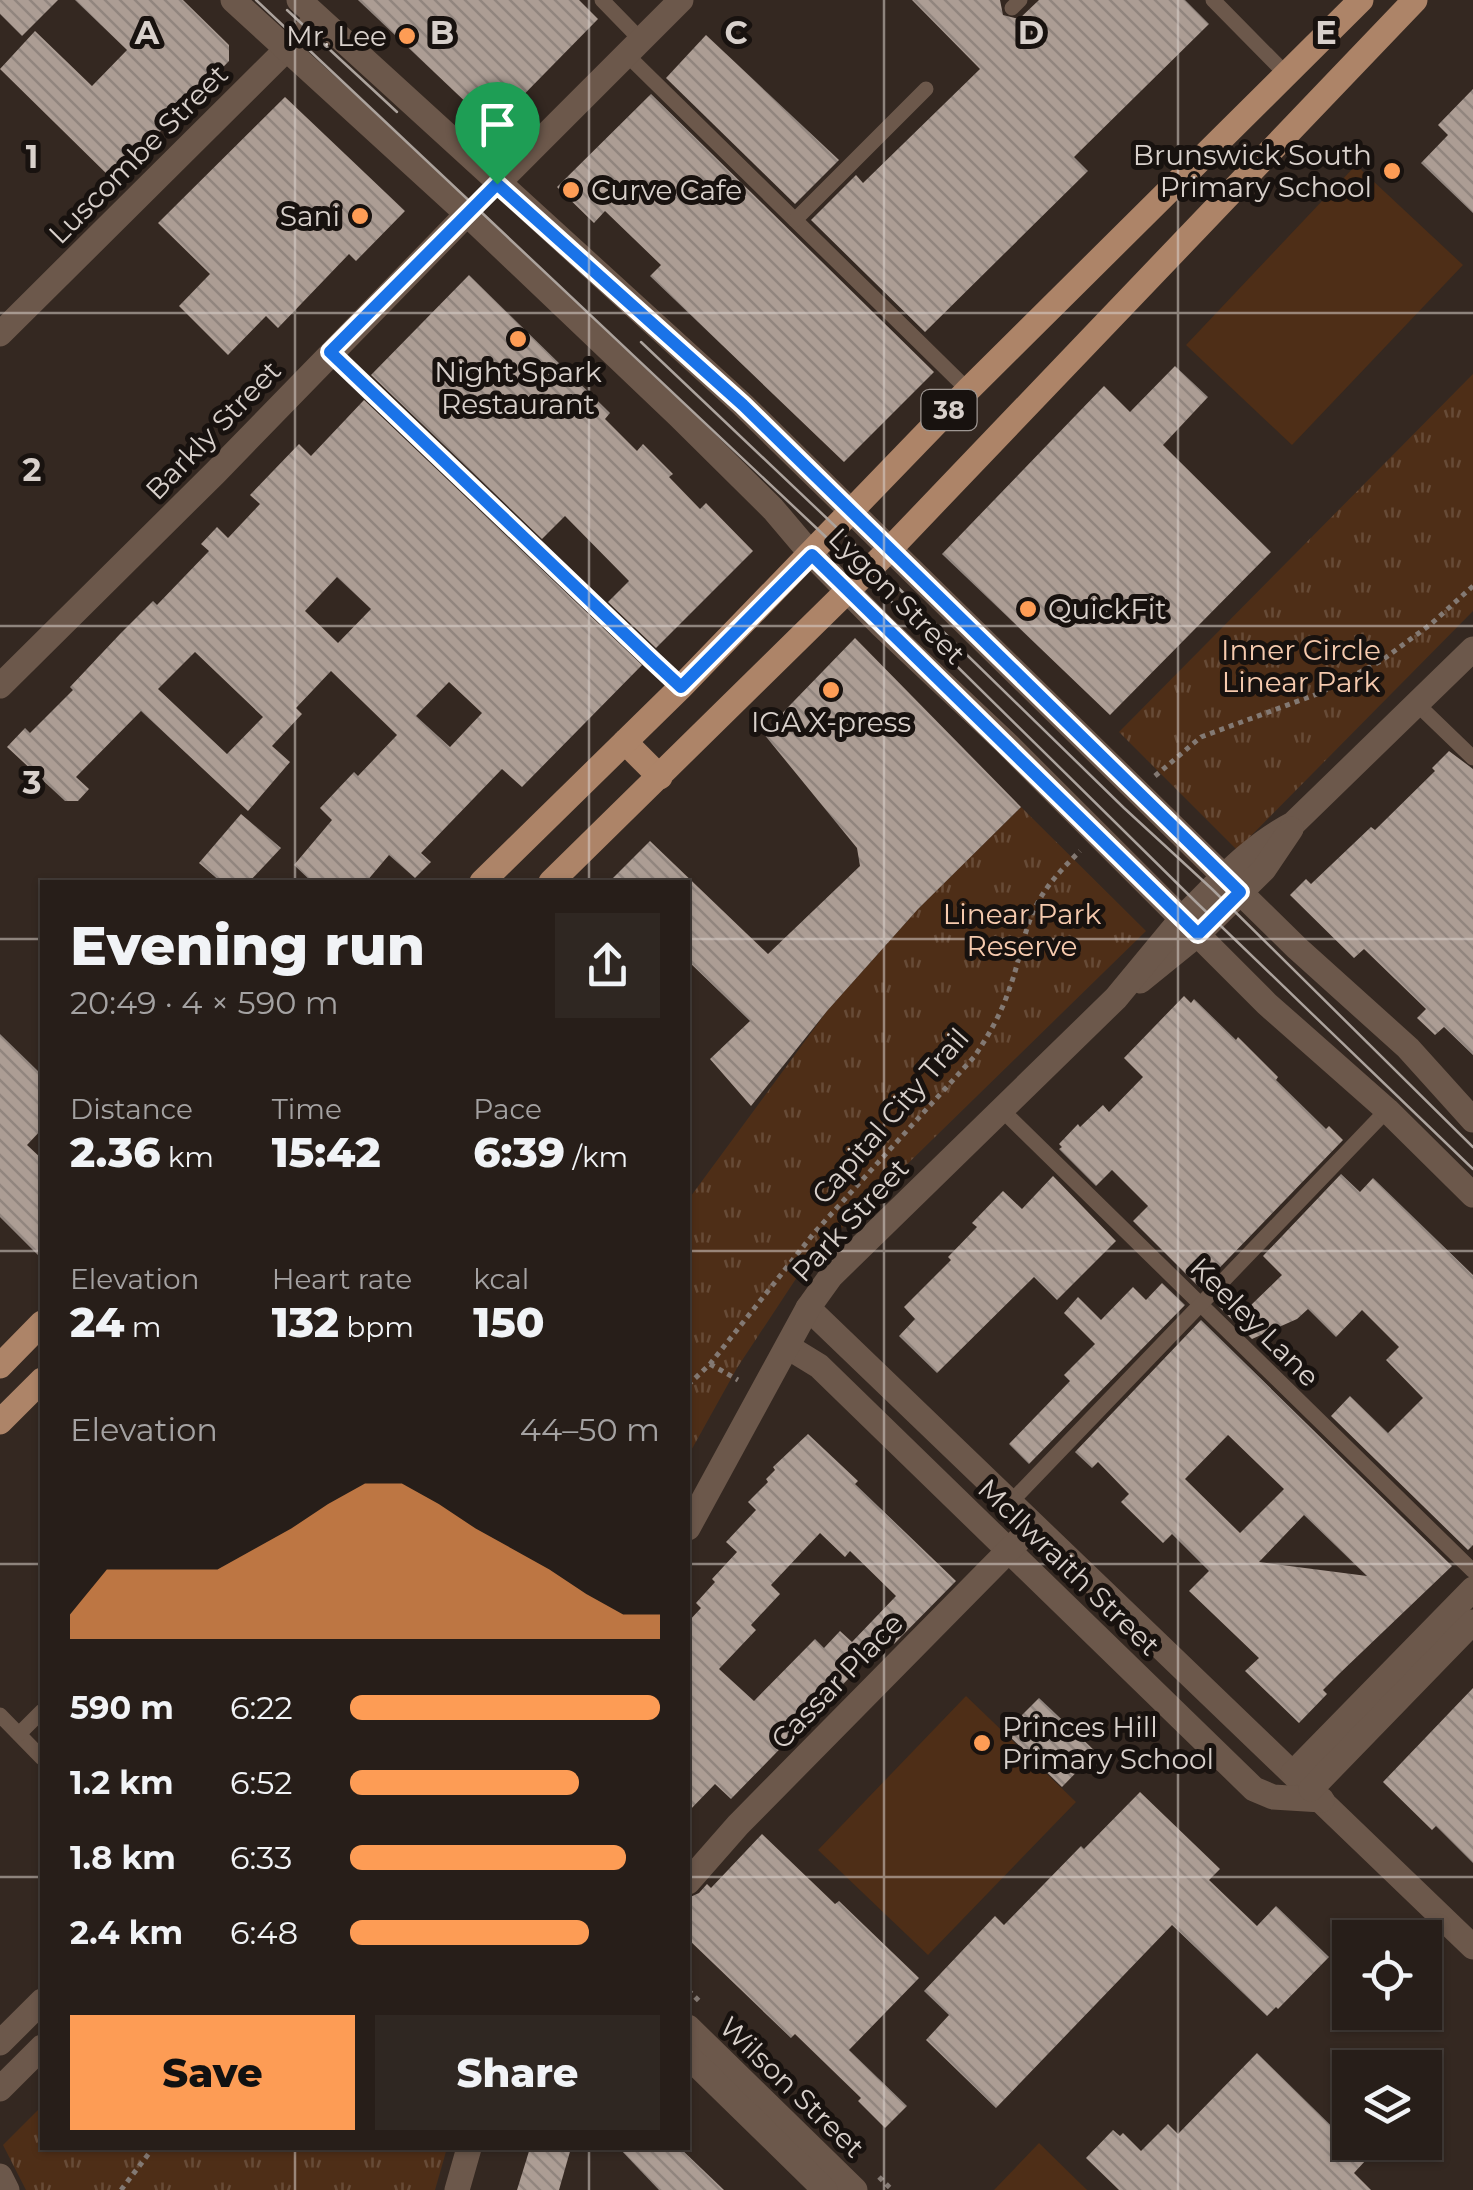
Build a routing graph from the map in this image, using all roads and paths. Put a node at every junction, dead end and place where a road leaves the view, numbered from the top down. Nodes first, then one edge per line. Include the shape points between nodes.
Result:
1 (232, 0) edge
2 (602, 0) edge
3 (681, 0) edge
4 (1213, 0) edge
5 (1361, 0) edge
6 (1415, 0) edge
7 (309, 9) edge
8 (633, 46) junction
9 (286, 51) junction
10 (1286, 74) junction
11 (926, 89) dead end
12 (497, 184) junction
13 (467, 214) junction
14 (795, 220) junction
15 (0, 334) edge
16 (330, 352) junction
17 (968, 390) junction
18 (852, 511) junction
19 (890, 549) junction
20 (812, 555) junction
21 (1473, 586) edge
22 (847, 592) junction
23 (1473, 650) edge
24 (0, 686) edge
25 (681, 687) junction
26 (1418, 704) junction
27 (625, 742) junction
28 (1473, 758) edge
29 (660, 776) junction
30 (1138, 793) junction
31 (1097, 834) junction
32 (484, 880) edge
33 (553, 880) edge
34 (1232, 884) junction
35 (1190, 926) junction
36 (1001, 1110) junction
37 (1387, 1110) junction
38 (1473, 1120) edge
39 (1473, 1194) edge
40 (1204, 1304) junction
41 (808, 1308) junction
42 (40, 1325) edge
43 (788, 1346) junction
44 (0, 1366) edge
45 (40, 1382) edge
46 (690, 1384) edge
47 (0, 1422) edge
48 (1010, 1504) junction
49 (690, 1524) edge
50 (1033, 1526) junction
51 (1008, 1550) junction
52 (1473, 1571) edge
53 (1473, 1590) edge
54 (1473, 1622) edge
55 (40, 1713) edge
56 (0, 1715) edge
57 (19, 1734) junction
58 (40, 1756) edge
59 (1309, 1787) junction
60 (690, 1880) edge
61 (1473, 1947) edge
62 (40, 2003) edge
63 (690, 2029) edge
64 (0, 2044) edge
65 (40, 2049) edge
66 (690, 2058) edge
67 (0, 2088) edge
68 (151, 2150) edge
69 (468, 2150) edge
70 (0, 2176) edge
71 (7, 2190) edge
72 (121, 2190) edge
73 (457, 2190) edge
74 (825, 2190) edge
75 (855, 2190) edge

1 - 9 street, Lygon Street
2 - 8 lane
3 - 8 street
4 - 10 lane
5 - 10 main road, 38
6 - 19 main road, 38
7 - 9 street, Luscombe Street
7 - 12 street, Lygon Street
8 - 12 street
8 - 14 lane
9 - 13 street, Lygon Street
9 - 15 street, Luscombe Street
10 - 17 main road, 38
11 - 14 lane
12 - 13 street, Barkly Street
12 - 18 street, Lygon Street
13 - 16 street, Barkly Street
13 - 20 street, Lygon Street via 727,463
14 - 17 lane
16 - 24 street, Barkly Street
16 - 25 lane
17 - 18 main road, 38
18 - 19 street, Lygon Street
18 - 20 main road, 38
19 - 22 main road, 38
19 - 30 street, Lygon Street
20 - 22 street, Lygon Street
20 - 25 main road, 38
21 - 30 path via 1381,661 1320,693 1200,737
22 - 29 main road, 38
22 - 31 street, Lygon Street
23 - 26 street, Park Street
25 - 27 main road, 38
26 - 28 lane
26 - 34 street, Park Street via 1293,824 1282,847
27 - 29 main road
27 - 32 main road, 38
29 - 33 main road, 38
30 - 34 street, Lygon Street
31 - 35 street, Lygon Street
31 - 46 path, Capital City Trail via 1048,885 1024,934 1010,990 974,1057 778,1274
34 - 35 street, Park Street
34 - 38 street, Lygon Street via 1408,1048
35 - 36 street, Park Street
35 - 37 street, Lygon Street
36 - 40 lane, Keeley Lane
36 - 41 street, Park Street via 849,1255
37 - 39 street, Lygon Street
37 - 40 lane
40 - 48 lane
40 - 52 lane, Keeley Lane
41 - 43 street, Park Street
41 - 48 street, McIlwraith Street
42 - 44 main road
43 - 49 street, Park Street
43 - 51 street, McIlwraith Street via 818,1366
45 - 47 main road
48 - 50 street, McIlwraith Street
50 - 51 street, Cassar Place
50 - 59 street, McIlwraith Street
51 - 59 street, McIlwraith Street via 1254,1789 1283,1799
51 - 60 street, Cassar Place
53 - 59 street
54 - 59 street
55 - 57 lane
56 - 57 lane
57 - 58 lane
59 - 61 street, McIlwraith Street
62 - 64 street
63 - 75 street, Wilson Street
65 - 67 street
66 - 74 street, Wilson Street
68 - 72 path
69 - 73 street
70 - 71 street

